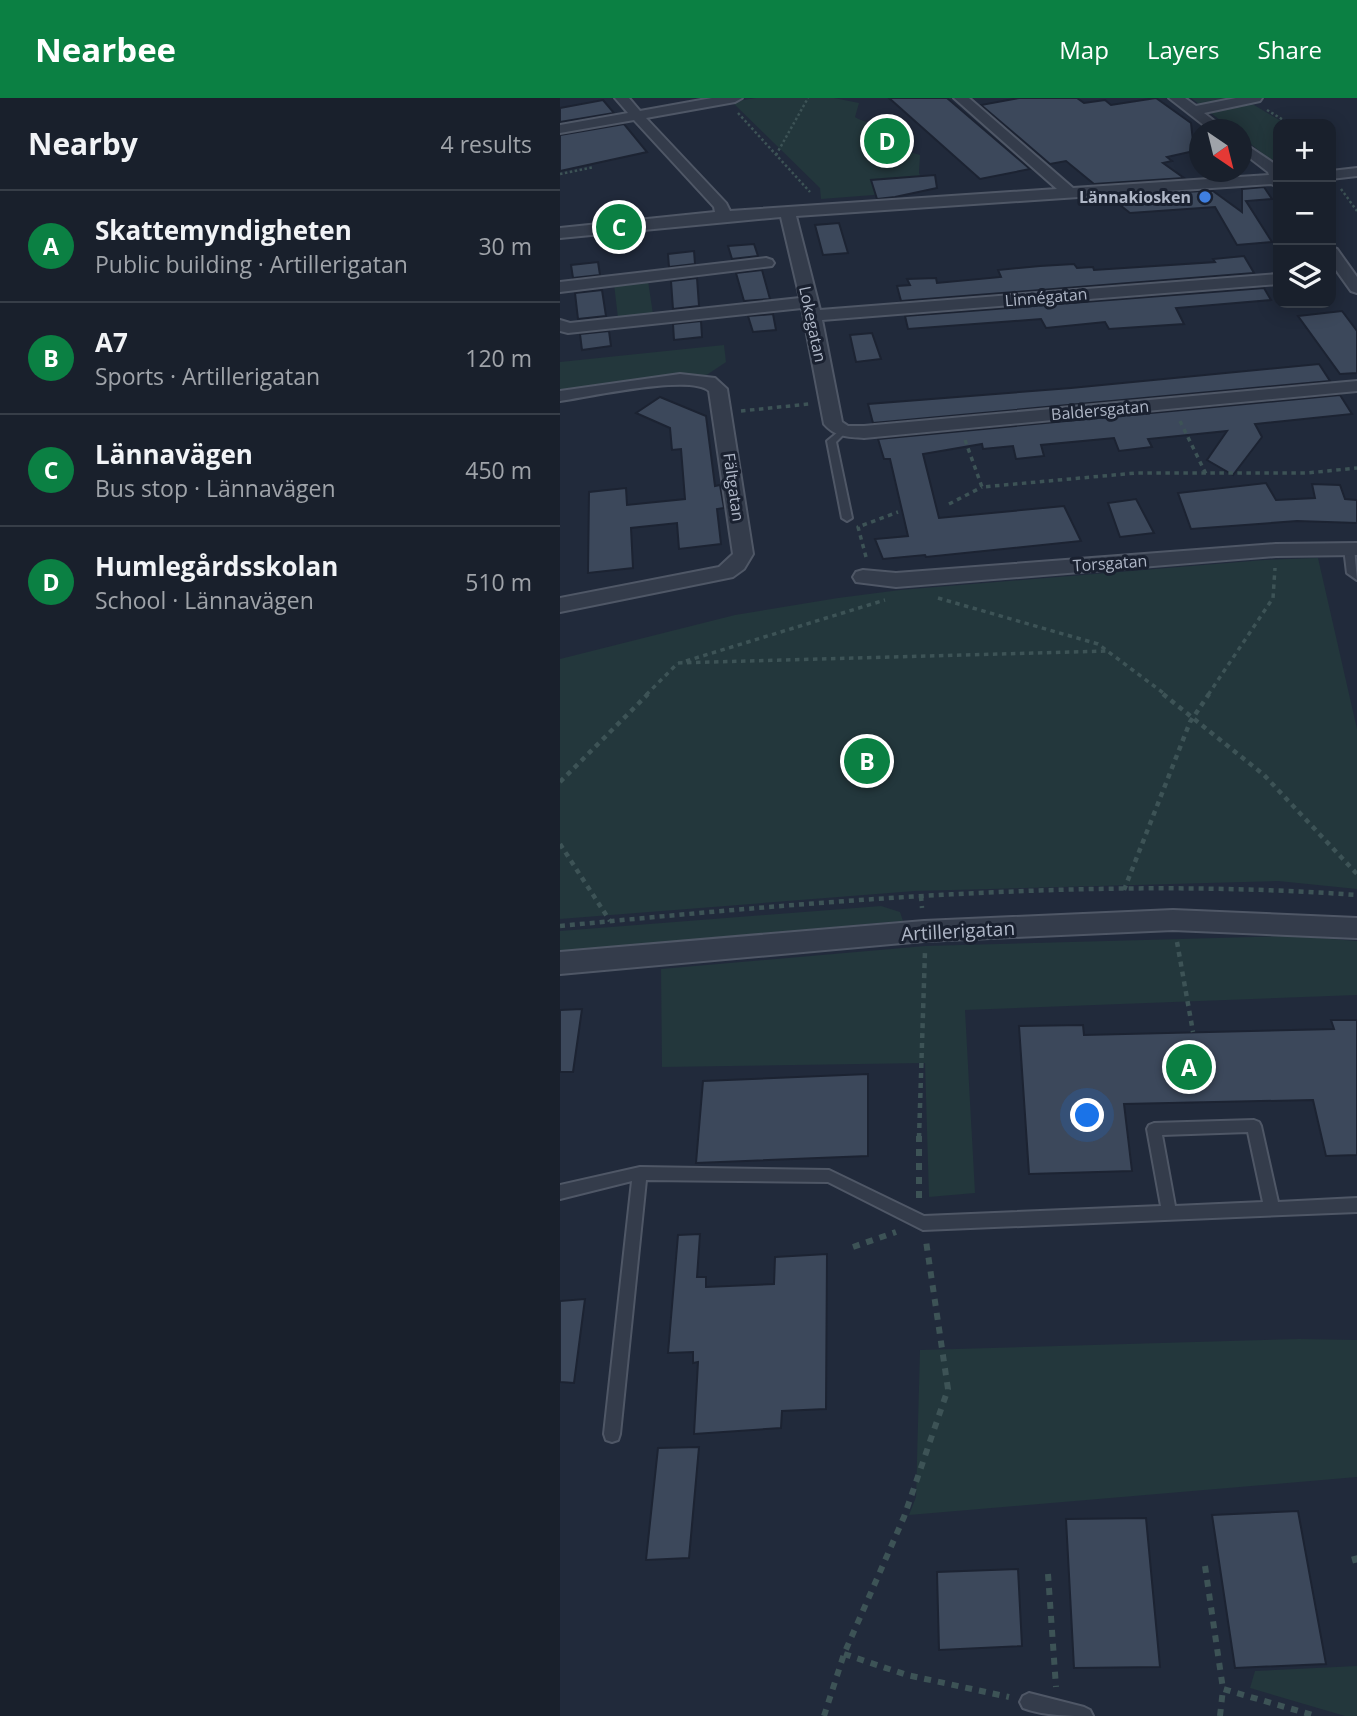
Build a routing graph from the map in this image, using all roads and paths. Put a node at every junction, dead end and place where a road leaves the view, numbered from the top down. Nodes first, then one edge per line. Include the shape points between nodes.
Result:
1 (622, 98) edge
2 (808, 98) edge
3 (961, 98) edge
4 (1176, 98) edge
5 (1255, 98) edge
6 (730, 99) edge
7 (1194, 111) junction
8 (635, 115) junction
9 (1205, 119) edge
10 (560, 129) edge
11 (1252, 154) edge
12 (776, 155) junction
13 (594, 167) dead end
14 (1273, 169) edge
15 (1357, 172) edge
16 (560, 174) edge
17 (1336, 174) edge
18 (1273, 181) edge
19 (812, 193) dead end
20 (1070, 194) junction
21 (787, 212) junction
22 (724, 216) junction
23 (560, 233) edge
24 (766, 263) dead end
25 (712, 269) junction
26 (1345, 274) edge
27 (1273, 279) edge
28 (560, 287) edge
29 (1357, 288) edge
30 (811, 309) junction
31 (719, 311) junction
32 (560, 325) edge
33 (1357, 386) edge
34 (560, 396) edge
35 (829, 402) junction
36 (1172, 403) junction
37 (723, 413) junction
38 (959, 424) junction
39 (843, 431) junction
40 (1357, 468) edge
41 (1206, 474) junction
42 (982, 487) junction
43 (949, 504) dead end
44 (898, 512) dead end
45 (847, 518) dead end
46 (1353, 549) edge
47 (1276, 550) junction
48 (869, 577) joint
49 (1357, 577) edge
50 (927, 595) dead end
51 (889, 599) dead end
52 (560, 605) edge
53 (1107, 651) junction
54 (678, 663) junction
55 (1193, 716) junction
56 (560, 782) edge
57 (560, 844) edge
58 (1357, 874) edge
59 (1124, 890) junction
60 (1357, 895) edge
61 (921, 896) junction
62 (1173, 920) junction
63 (610, 921) junction
64 (560, 926) edge
65 (1357, 928) edge
66 (924, 931) junction
67 (560, 963) edge
68 (1193, 1032) dead end
69 (640, 1173) junction
70 (560, 1192) edge
71 (1357, 1205) edge
72 (1272, 1209) junction
73 (1169, 1213) junction
74 (923, 1223) junction
75 (853, 1247) dead end
76 (612, 1434) dead end
77 (1354, 1556) dead end
78 (1205, 1566) dead end
79 (1357, 1567) edge
80 (1048, 1574) dead end
81 (844, 1654) junction
82 (1223, 1689) junction
83 (1029, 1702) joint
84 (1057, 1708) junction
85 (824, 1716) edge
86 (1084, 1716) edge
87 (1220, 1716) edge
88 (1316, 1716) edge

1 - 8 street
2 - 12 path
3 - 20 street
4 - 7 street
5 - 7 street
6 - 8 street
6 - 12 path
7 - 9 street
8 - 10 street
8 - 22 street via 721,206
11 - 14 street
12 - 19 path
13 - 16 path
15 - 17 street
18 - 20 street
20 - 21 street
21 - 22 street
21 - 30 street, Lokegatan
22 - 23 street
24 - 25 street
25 - 28 street
25 - 31 street
26 - 29 street
27 - 30 street, Linnégatan
30 - 31 street
30 - 35 street, Lokegatan
31 - 32 street via 568,328
33 - 36 street, Baldersgatan
34 - 37 street, Fältgatan via 695,380 718,389
35 - 37 path
35 - 39 street, Lokegatan via 832,424
36 - 38 street, Baldersgatan
36 - 41 path
37 - 52 street, Fältgatan via 743,554 737,564 726,572
38 - 39 street, Baldersgatan
38 - 42 path
39 - 45 lane via 831,441
40 - 41 path
41 - 42 path via 1136,473
42 - 43 path
44 - 48 path via 858,527
46 - 47 street, Torsgatan
46 - 49 lane via 1352,573
47 - 48 street, Torsgatan via 896,580
47 - 55 path via 1273,598
50 - 53 path via 1098,644
51 - 54 path
53 - 54 path
53 - 55 path
54 - 56 path
55 - 58 path via 1264,775
55 - 59 path
57 - 63 path
59 - 60 path via 1280,888
59 - 61 path
61 - 63 path
61 - 66 path
62 - 65 street, Artillerigatan
62 - 66 street, Artillerigatan
62 - 68 path
63 - 64 path
66 - 67 street, Artillerigatan
66 - 74 path via 918,1195
69 - 70 lane
69 - 74 lane via 829,1176
69 - 76 lane
71 - 72 lane
72 - 73 lane
72 - 73 lane via 1254,1126 1154,1129
73 - 74 lane
74 - 75 path
74 - 81 path via 947,1389 904,1517
77 - 79 path
78 - 82 path
80 - 84 path
81 - 83 path via 906,1675
81 - 85 path
82 - 87 path
82 - 88 path
83 - 84 lane
84 - 86 lane

